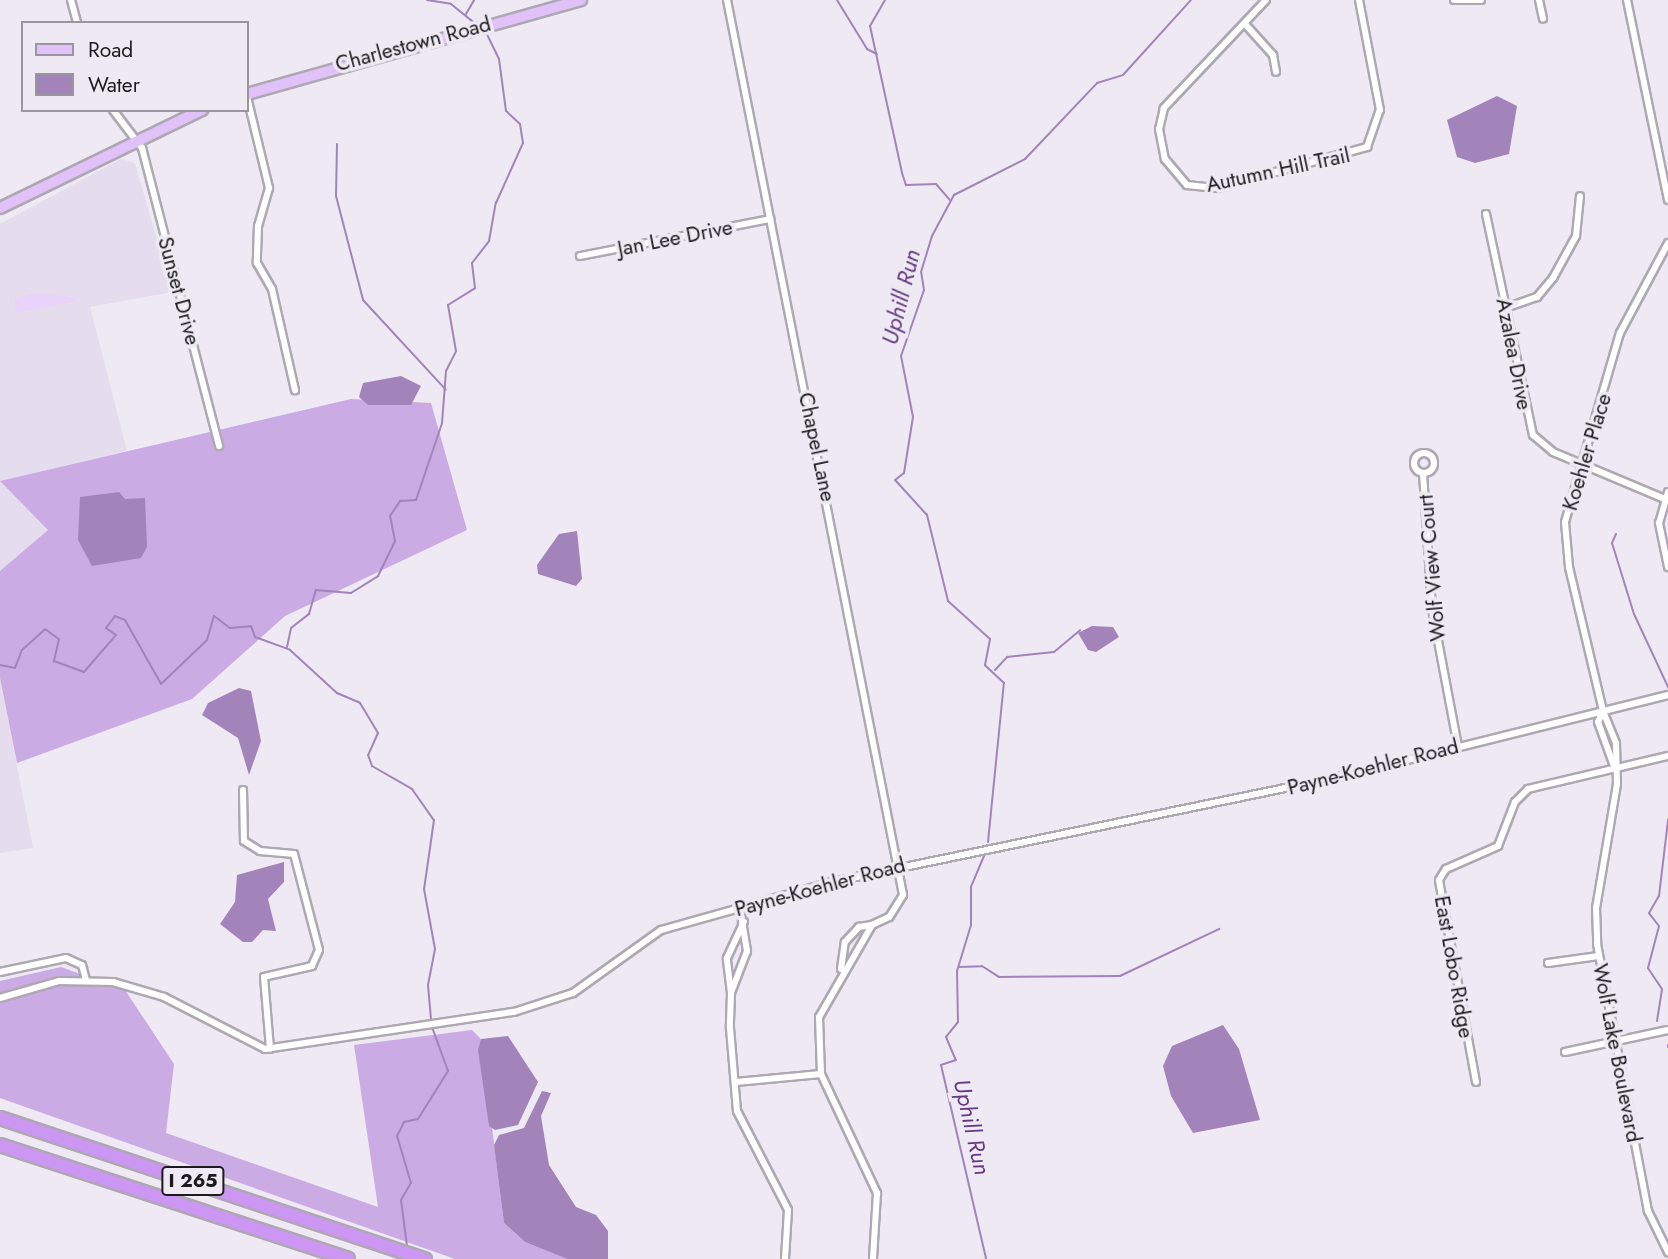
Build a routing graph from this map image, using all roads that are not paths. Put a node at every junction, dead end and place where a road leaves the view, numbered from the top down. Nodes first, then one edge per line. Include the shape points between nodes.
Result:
1 (71, 0) edge
2 (581, 0) edge
3 (727, 0) edge
4 (1266, 0) edge
5 (1359, 0) edge
6 (1454, 0) edge
7 (1481, 0) edge
8 (1539, 0) edge
9 (1627, 0) edge
10 (1543, 19) dead end
11 (76, 21) edge
12 (1245, 24) junction
13 (1276, 72) dead end
14 (248, 95) edge
15 (248, 99) edge
16 (115, 112) edge
17 (197, 112) edge
18 (138, 137) junction
19 (1580, 196) dead end
20 (1668, 200) edge
21 (0, 208) edge
22 (1486, 214) dead end
23 (770, 219) junction
24 (1668, 243) edge
25 (580, 256) dead end
26 (1505, 308) junction
27 (295, 390) dead end
28 (219, 446) dead end
29 (1584, 464) junction
30 (1423, 472) dead end
31 (1667, 495) edge
32 (1666, 556) edge
33 (1668, 567) edge
34 (1668, 695) edge
35 (1603, 711) junction
36 (1458, 746) junction
37 (1668, 756) edge
38 (1614, 766) junction
39 (243, 790) dead end
40 (899, 865) junction
41 (740, 909) junction
42 (744, 922) junction
43 (872, 925) junction
44 (1599, 956) junction
45 (1548, 963) dead end
46 (842, 970) junction
47 (0, 972) edge
48 (86, 980) junction
49 (731, 993) junction
50 (0, 998) edge
51 (1668, 1030) edge
52 (1611, 1042) junction
53 (270, 1049) junction
54 (1565, 1052) dead end
55 (821, 1074) junction
56 (736, 1082) junction
57 (1476, 1083) dead end
58 (0, 1118) edge
59 (0, 1145) edge
60 (1668, 1252) edge
61 (348, 1259) edge
62 (425, 1259) edge
63 (785, 1259) edge
64 (873, 1259) edge

1 - 11 street
2 - 14 main road, Charlestown Road
3 - 23 street, Chapel Lane
4 - 12 street, Autumn Hill Trail
5 - 12 street, Autumn Hill Trail via 1381,110 1367,147 1336,160 1194,188 1167,166 1161,115
6 - 7 street
8 - 10 street
9 - 20 street
12 - 13 street via 1273,55
15 - 27 street via 269,188 258,226 257,263 272,289
16 - 18 street
17 - 18 main road
18 - 21 main road
18 - 28 street, Sunset Drive
19 - 26 street via 1576,236 1553,278 1537,297
22 - 26 street, Azalea Drive
23 - 25 street, Jan Lee Drive
23 - 40 street, Chapel Lane
24 - 29 street, Koehler Place via 1620,332
26 - 29 street, Azalea Drive via 1533,435 1547,449
29 - 31 street, Azalea Drive
29 - 35 street, Koehler Place via 1564,540
30 - 36 street, Wolf View Court via 1432,609
31 - 32 street via 1659,523
32 - 33 street
34 - 35 street, Payne-Koehler Road
35 - 36 street, Payne-Koehler Road
35 - 38 street, Wolf Lake Boulevard via 1611,720
35 - 38 street, Wolf Lake Boulevard via 1598,722
36 - 40 street, Payne-Koehler Road via 1071,836
37 - 38 street, East Lobo Ridge
38 - 44 street, Wolf Lake Boulevard via 1617,791 1596,908
38 - 57 street, East Lobo Ridge via 1528,789 1515,802 1498,846 1446,869 1439,880
39 - 53 street via 244,841 260,851 294,854 319,950 312,966 264,977
40 - 41 street, Payne-Koehler Road
40 - 43 street, Chapel Lane via 903,895 889,917
41 - 42 street
41 - 53 street, Payne-Koehler Road via 651,935 584,987 551,1003
42 - 49 street via 747,951
42 - 49 street via 727,958
43 - 46 street
43 - 46 street via 859,927 845,942
44 - 45 street
44 - 52 street, Wolf Lake Boulevard
46 - 55 street via 819,1017
47 - 48 street via 66,958 76,959
48 - 50 street
48 - 53 street via 152,992
49 - 56 street
51 - 52 street
52 - 54 street
52 - 60 street, Wolf Lake Boulevard via 1630,1095 1648,1211
55 - 56 street
55 - 64 street via 873,1178
56 - 63 street via 737,1111 788,1210
58 - 62 highway, I 265
59 - 61 highway, I 265

